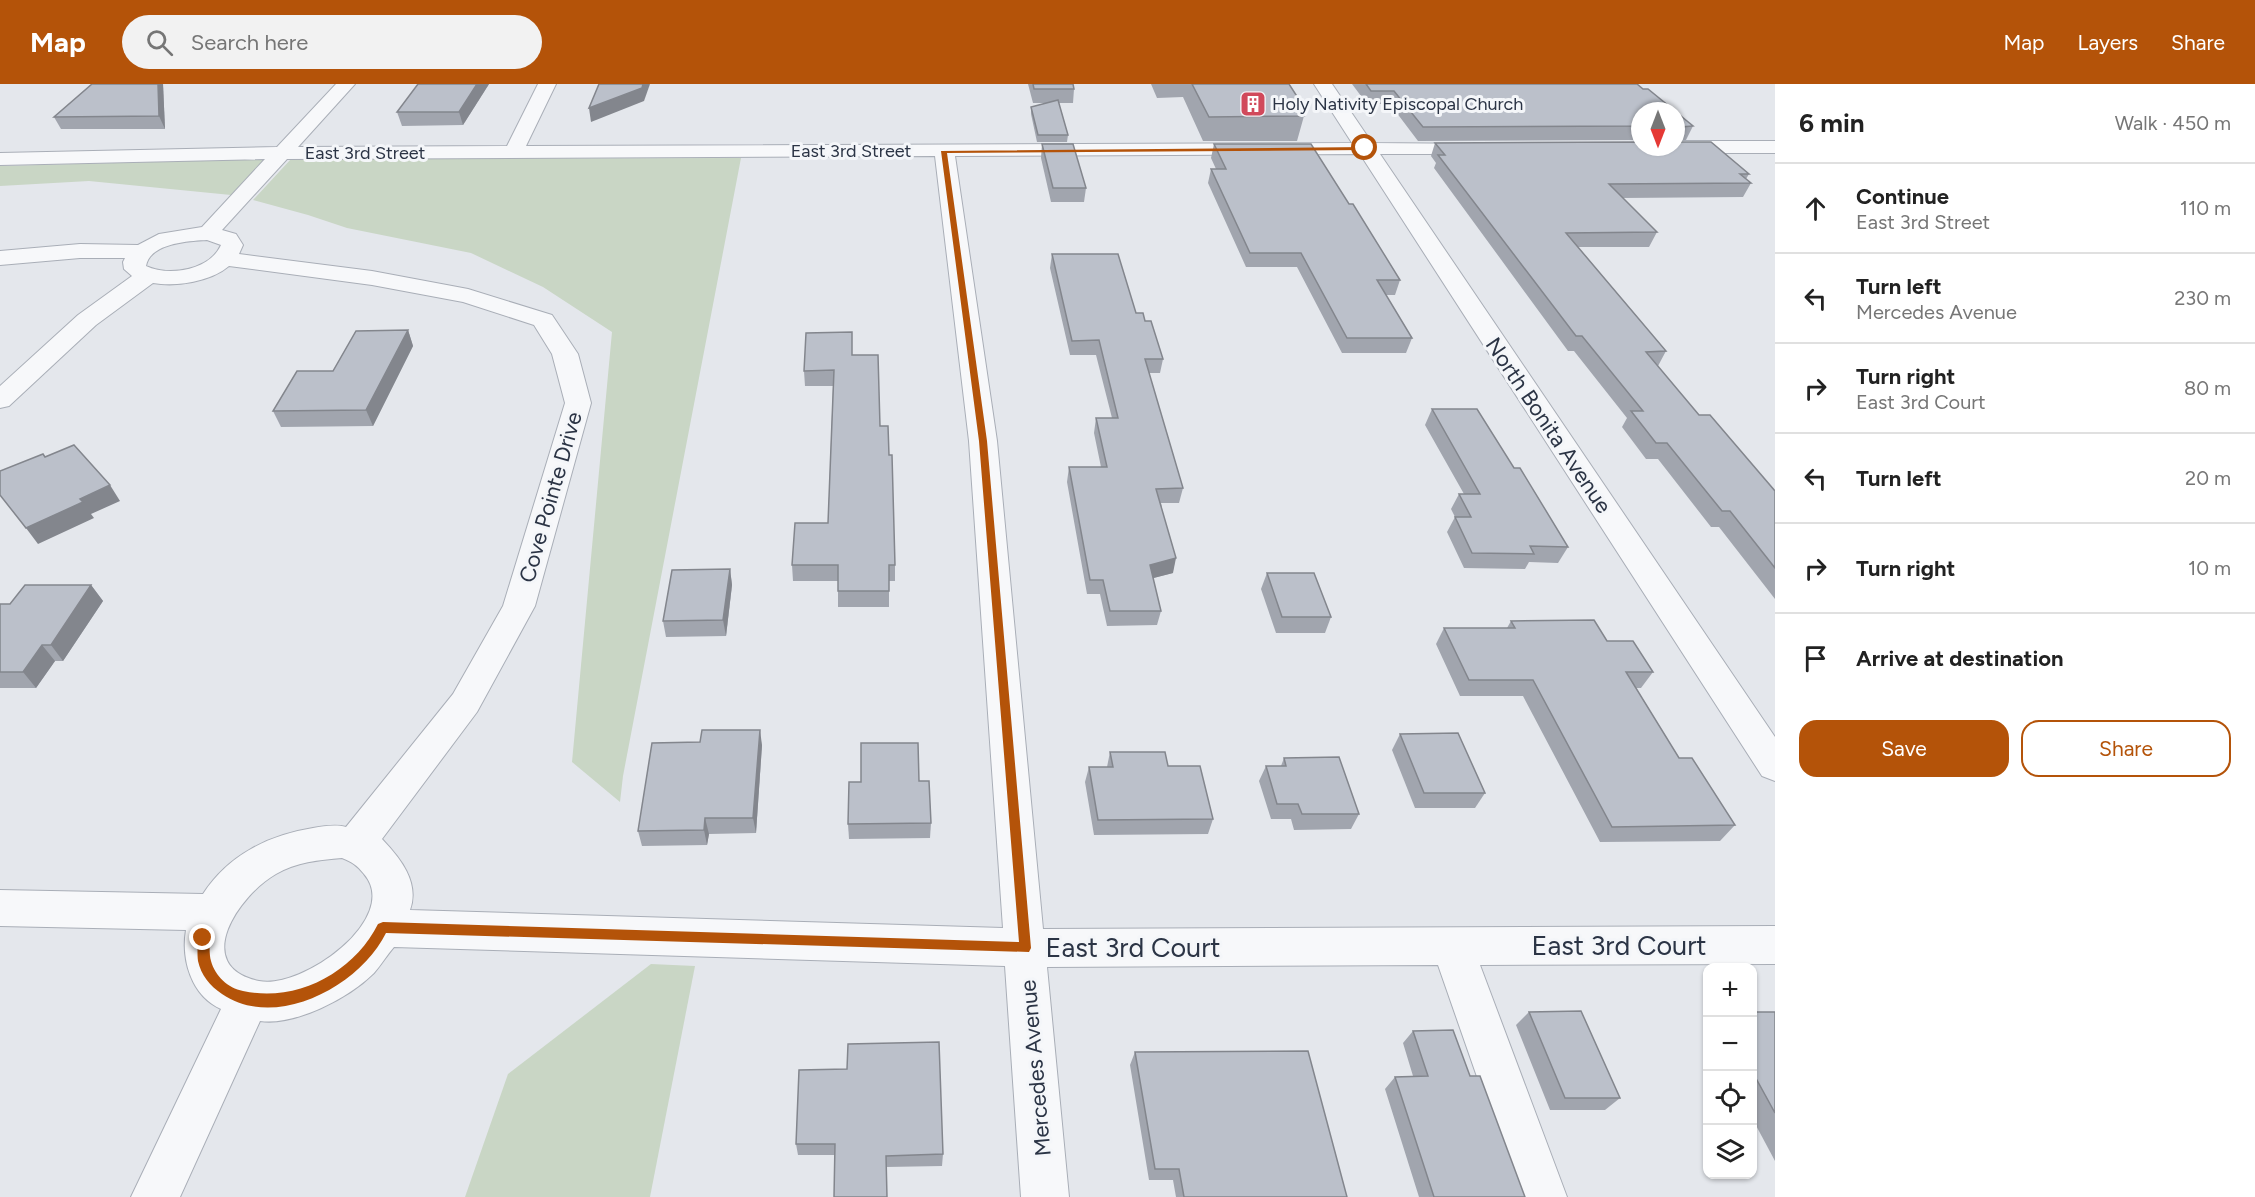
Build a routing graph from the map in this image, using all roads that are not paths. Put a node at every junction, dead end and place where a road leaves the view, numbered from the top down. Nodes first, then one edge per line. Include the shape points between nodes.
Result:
1 (346, 84) edge
2 (547, 84) edge
3 (1323, 84) edge
4 (1685, 147) edge
5 (1752, 147) junction
6 (1775, 147) edge
7 (1365, 148) junction
8 (1494, 148) edge
9 (944, 151) junction
10 (284, 153) junction
11 (513, 153) junction
12 (0, 159) edge
13 (1775, 166) edge
14 (208, 233) junction
15 (0, 258) edge
16 (225, 259) junction
17 (145, 264) junction
18 (0, 400) edge
19 (1775, 766) edge
20 (354, 846) junction
21 (0, 908) edge
22 (213, 912) junction
23 (383, 928) junction
24 (1775, 945) edge
25 (1452, 946) junction
26 (1025, 948) junction
27 (248, 999) junction
28 (155, 1197) edge
29 (1046, 1197) edge
30 (1543, 1197) edge

1 - 10 street
2 - 11 street
3 - 7 street, North Bonita Avenue
4 - 5 street
5 - 6 street
5 - 13 street
7 - 8 street, East 3rd Street
7 - 9 street, East 3rd Street
7 - 19 street, North Bonita Avenue
9 - 11 street, East 3rd Street
9 - 26 street, Mercedes Avenue via 983,441
10 - 11 street, East 3rd Street
10 - 12 street, East 3rd Street
10 - 14 street
14 - 16 street via 228,239 232,245
14 - 17 street via 163,241
15 - 17 street via 80,251
16 - 17 street via 208,269 168,278
16 - 20 street, Cove Pointe Drive via 468,296 543,320 565,354 578,402 519,606 465,703
17 - 18 street
20 - 22 street via 342,842 312,843 282,852 252,868 229,888
20 - 23 street via 367,850 384,866 393,888 390,914
21 - 22 street
22 - 27 street via 203,938 204,961 214,982
23 - 26 street, East 3rd Court
23 - 27 street via 376,942 352,968 321,987 291,999
24 - 25 street, East 3rd Court
25 - 26 street, East 3rd Court
25 - 30 street
26 - 29 street, Mercedes Avenue
27 - 28 street

